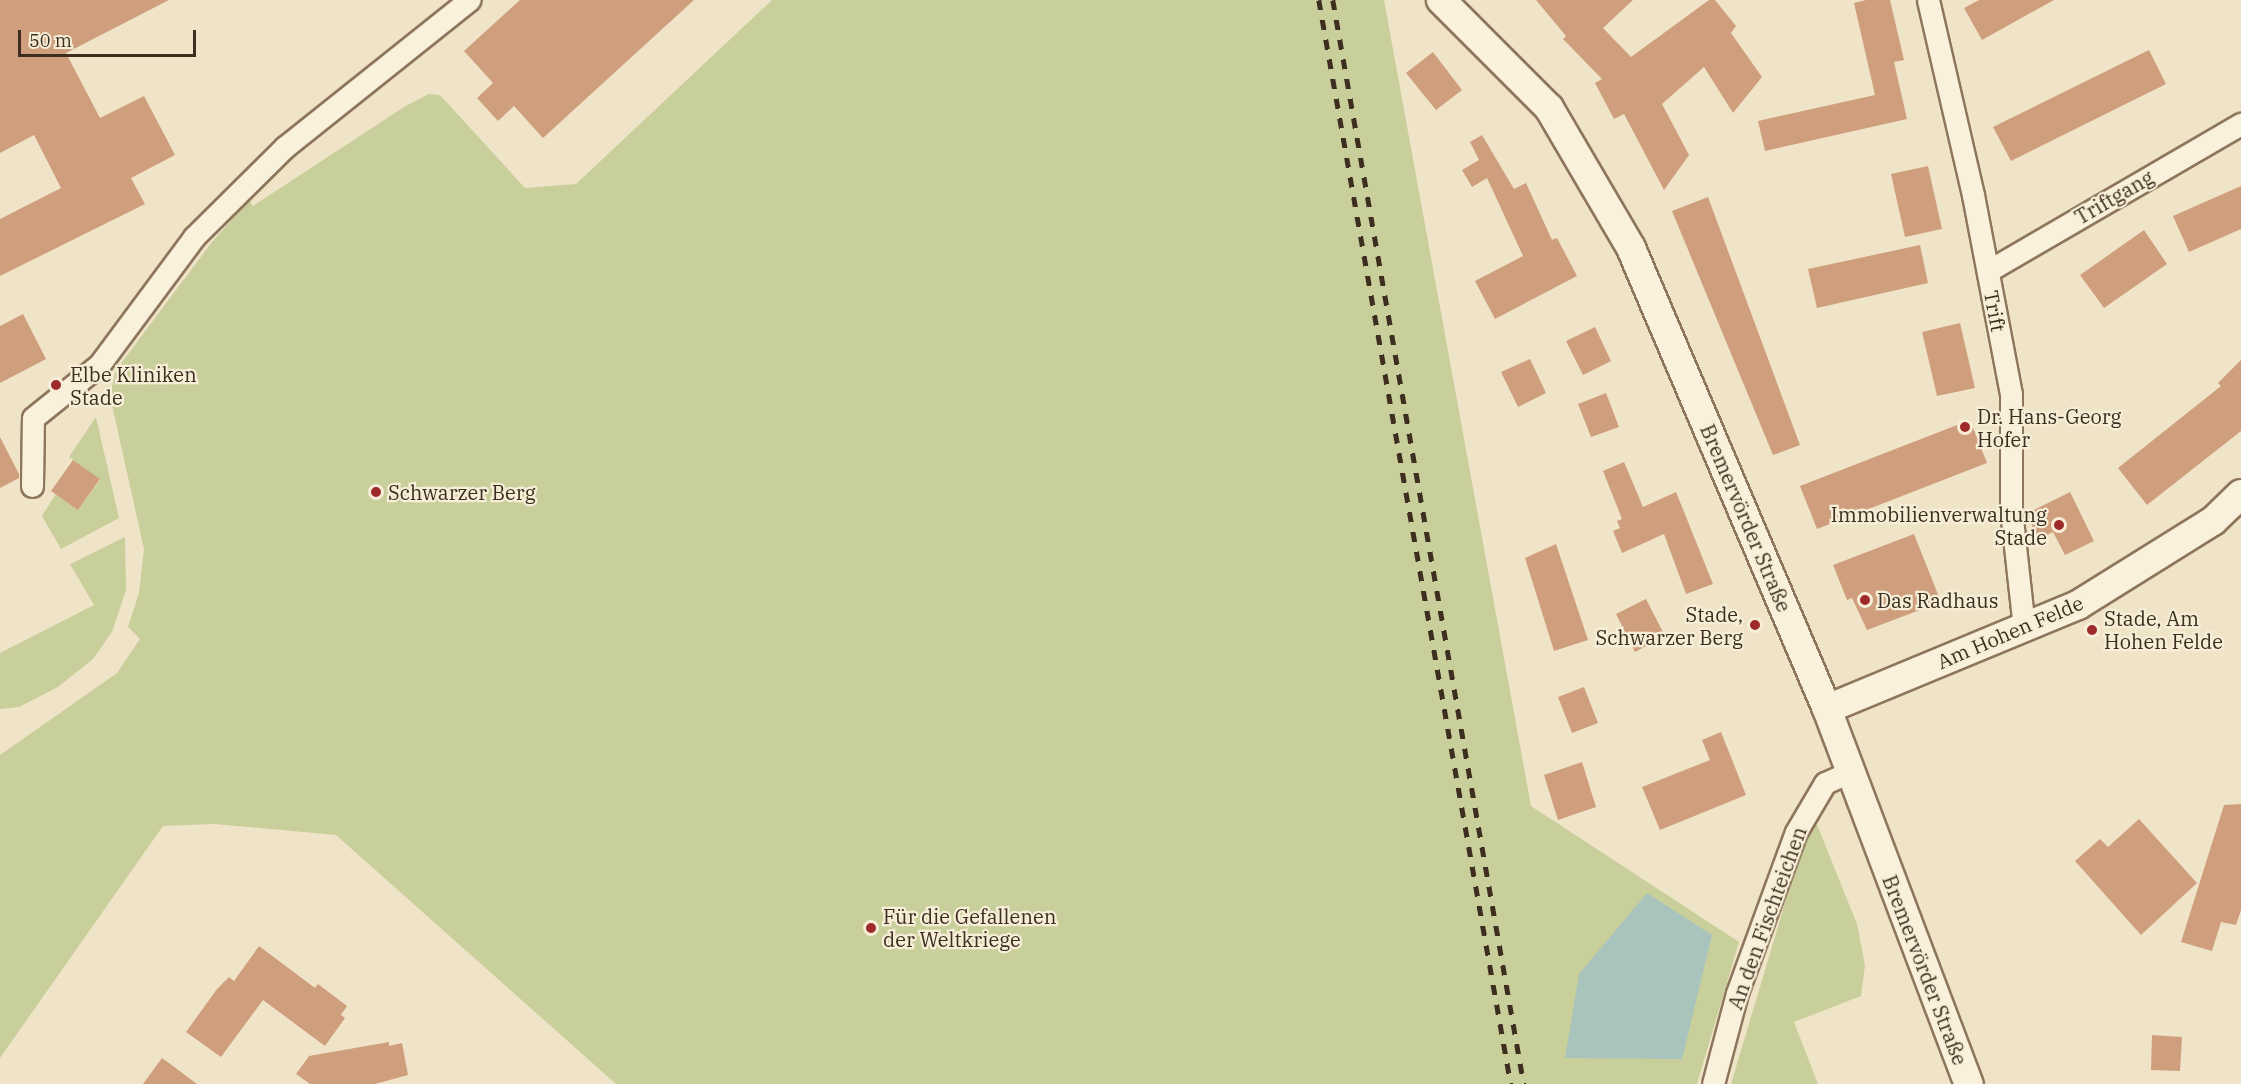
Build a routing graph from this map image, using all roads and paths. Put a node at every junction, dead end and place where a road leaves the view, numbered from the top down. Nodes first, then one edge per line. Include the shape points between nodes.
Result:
1 (469, 0) edge
2 (1441, 0) edge
3 (1928, 0) edge
4 (2241, 124) edge
5 (1988, 271) junction
6 (32, 486) dead end
7 (2241, 494) edge
8 (2024, 628) junction
9 (1827, 709) junction
10 (1837, 778) junction
11 (1713, 1084) edge
12 (1969, 1084) edge

1 - 6 street via 285,147 217,210 167,270 99,365 33,418
2 - 9 main road, Bremervörder Straße via 1549,108 1631,248
3 - 5 street, Trift
4 - 5 street, Triftgang
5 - 8 street, Trift via 2011,394 2011,510
7 - 8 main road, Am Hohen Felde via 2213,521 2078,605
8 - 9 main road, Am Hohen Felde
9 - 10 main road, Bremervörder Straße
10 - 11 street, An den Fischteichen via 1796,832 1737,993
10 - 12 main road, Bremervörder Straße

